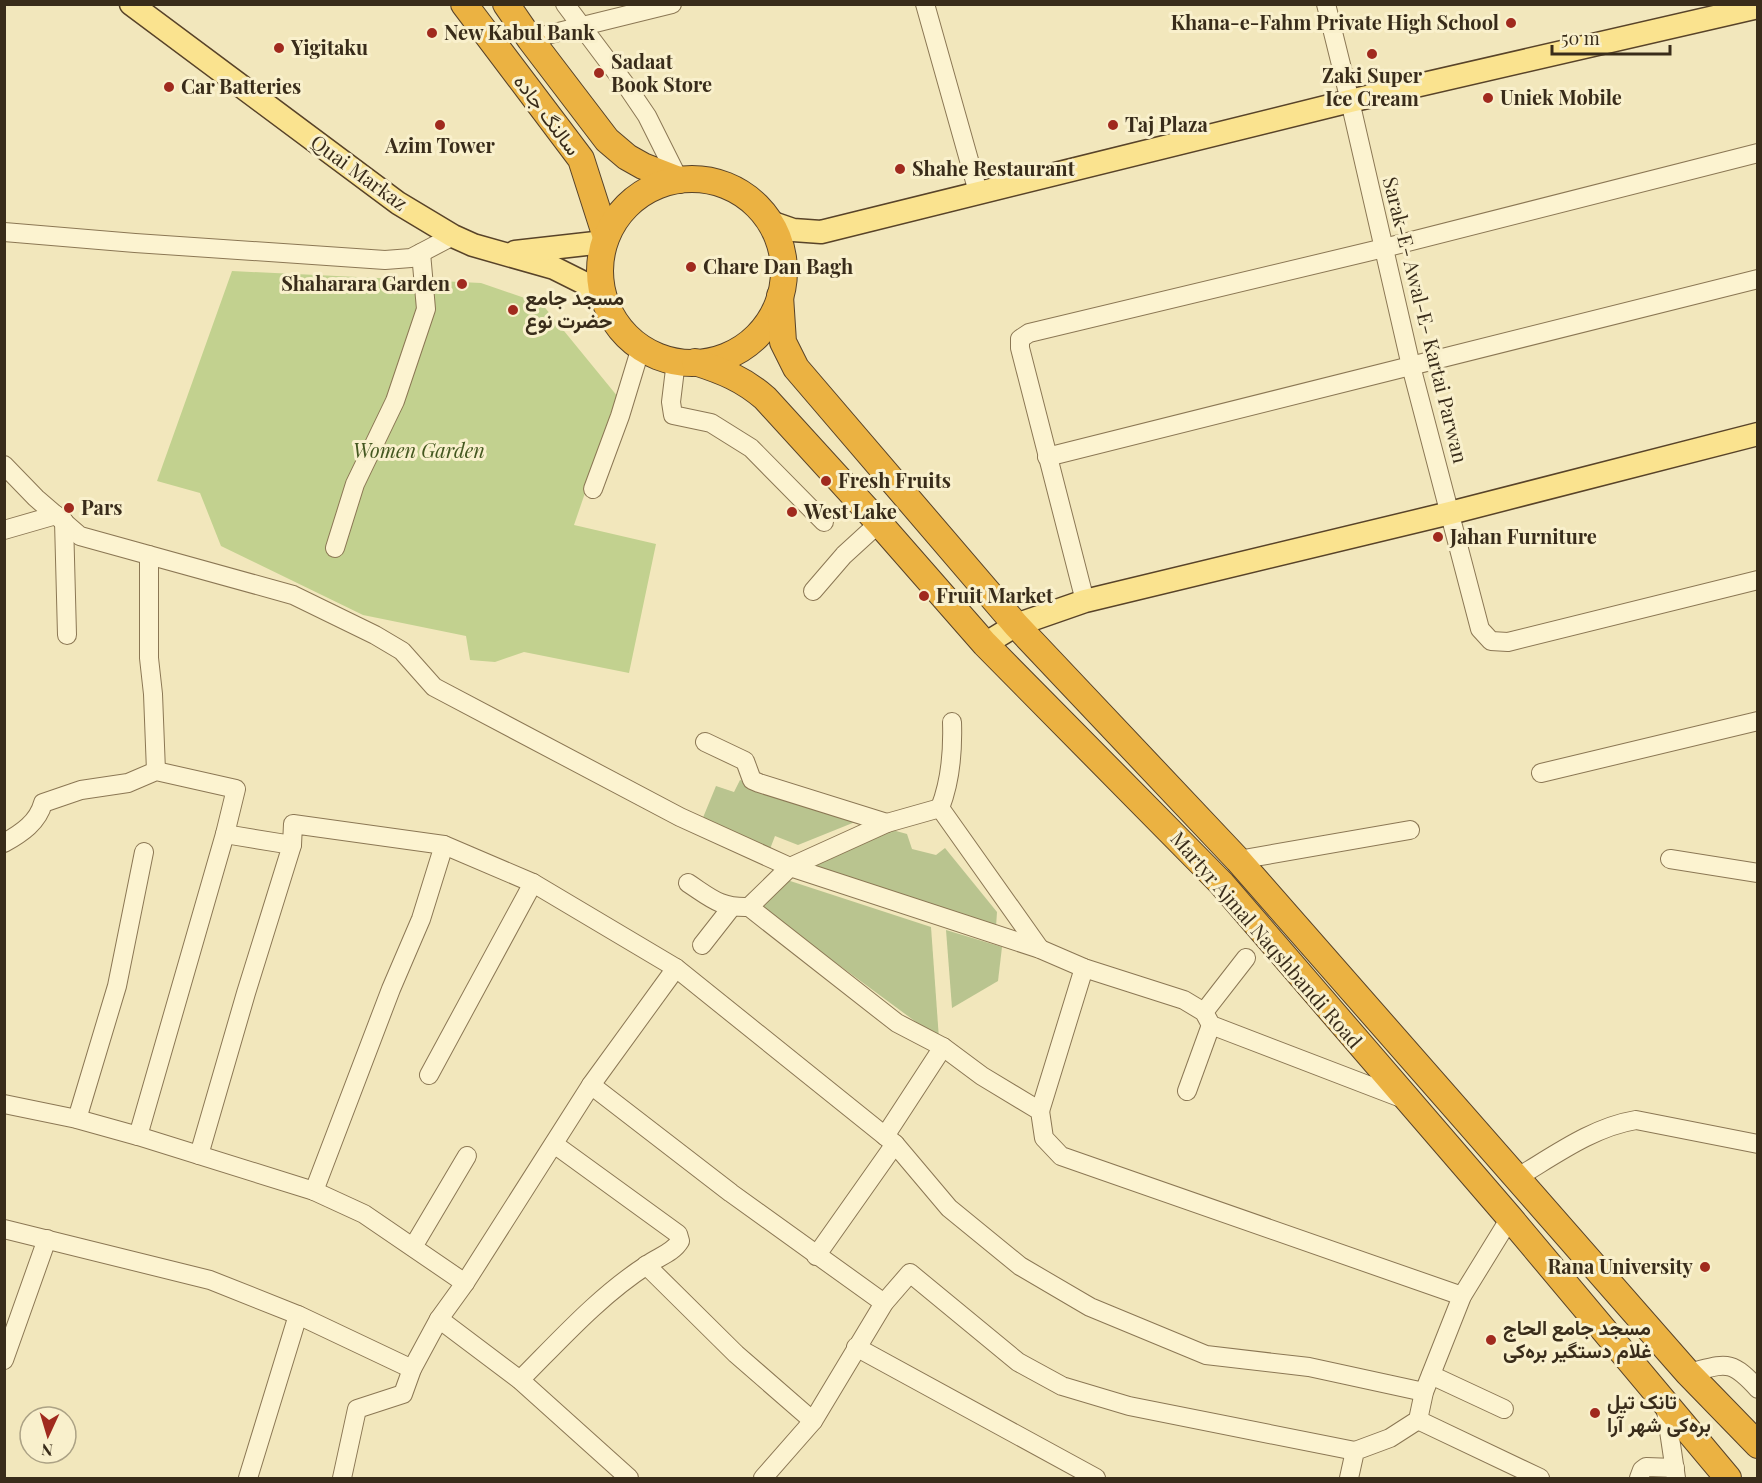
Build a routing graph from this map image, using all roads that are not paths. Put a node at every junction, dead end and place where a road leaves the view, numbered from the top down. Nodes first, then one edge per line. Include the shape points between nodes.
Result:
1 (131, 4) edge
2 (464, 4) edge
3 (506, 4) edge
4 (565, 4) edge
5 (672, 4) edge
6 (925, 4) edge
7 (1326, 4) edge
8 (1758, 7) edge
9 (582, 27) junction
10 (530, 39) junction
11 (1350, 101) junction
12 (1758, 153) edge
13 (679, 180) junction
14 (978, 192) junction
15 (770, 222) junction
16 (4, 232) edge
17 (453, 236) junction
18 (605, 239) junction
19 (96, 240) junction
20 (4, 241) edge
21 (1384, 248) junction
22 (505, 253) junction
23 (421, 254) junction
24 (1758, 279) edge
25 (780, 296) junction
26 (606, 303) junction
27 (641, 347) junction
28 (686, 362) junction
29 (1411, 366) junction
30 (1758, 434) edge
31 (1047, 457) junction
32 (4, 465) edge
33 (593, 489) dead end
34 (1450, 513) junction
35 (60, 518) junction
36 (824, 522) dead end
37 (879, 523) junction
38 (4, 530) edge
39 (335, 548) dead end
40 (149, 555) junction
41 (1758, 580) edge
42 (813, 591) dead end
43 (1085, 601) junction
44 (1016, 625) junction
45 (67, 635) dead end
46 (985, 644) junction
47 (1758, 720) edge
48 (952, 722) dead end
49 (705, 742) dead end
50 (156, 771) junction
51 (1541, 773) dead end
52 (940, 808) junction
53 (887, 823) junction
54 (1410, 830) dead end
55 (225, 834) junction
56 (4, 843) edge
57 (292, 845) junction
58 (444, 845) junction
59 (144, 852) dead end
60 (1670, 859) dead end
61 (1238, 861) junction
62 (790, 867) junction
63 (1758, 873) edge
64 (533, 883) junction
65 (688, 883) dead end
66 (740, 908) junction
67 (702, 945) dead end
68 (1040, 949) junction
69 (1246, 958) dead end
70 (676, 968) junction
71 (1084, 968) junction
72 (1207, 1018) junction
73 (944, 1047) junction
74 (429, 1075) dead end
75 (591, 1084) junction
76 (1186, 1091) dead end
77 (1405, 1099) junction
78 (4, 1104) edge
79 (1040, 1111) junction
80 (77, 1119) junction
81 (138, 1136) junction
82 (890, 1140) junction
83 (554, 1144) junction
84 (1758, 1144) edge
85 (199, 1155) junction
86 (467, 1156) dead end
87 (1518, 1177) junction
88 (314, 1191) junction
89 (1510, 1218) junction
90 (4, 1229) edge
91 (46, 1239) junction
92 (413, 1247) junction
93 (816, 1256) junction
94 (646, 1265) junction
95 (465, 1283) junction
96 (1462, 1296) junction
97 (884, 1303) junction
98 (298, 1315) junction
99 (439, 1319) junction
100 (856, 1347) junction
101 (4, 1360) edge
102 (412, 1369) junction
103 (1688, 1373) junction
104 (520, 1380) junction
105 (1428, 1383) junction
106 (1758, 1389) edge
107 (1665, 1404) junction
108 (1504, 1409) dead end
109 (1418, 1420) junction
110 (813, 1421) junction
111 (1752, 1434) edge
112 (1356, 1451) junction
113 (1675, 1473) edge
114 (1719, 1473) edge
115 (248, 1479) edge
116 (342, 1479) edge
117 (629, 1479) edge
118 (762, 1479) edge
119 (1096, 1479) edge
120 (1349, 1479) edge
121 (1540, 1479) edge
122 (1639, 1479) edge

1 - 17 main road, Quai Markaz via 398,203
2 - 18 highway, سالنگ جاده via 581,159
3 - 10 highway, سالنگ جاده
4 - 9 street
5 - 9 street
6 - 14 street
7 - 11 street, Sarak-E- Awal-E- Kartai Parwan
8 - 11 main road
9 - 10 street
9 - 13 street via 646,116
10 - 13 highway, سالنگ جاده via 607,140 627,157
11 - 14 main road
11 - 21 street, Sarak-E- Awal-E- Kartai Parwan
12 - 21 street
13 - 15 highway via 697,179 731,188 759,208
13 - 18 highway via 660,184 635,199 615,220
14 - 15 main road via 820,232 793,231
15 - 25 highway via 783,258
16 - 19 street
17 - 22 main road, Quai Markaz
17 - 23 street
18 - 22 main road
18 - 26 highway via 600,273
19 - 20 street via 76,245
19 - 23 street via 386,260
21 - 29 street, Sarak-E- Awal-E- Kartai Parwan
21 - 31 street via 1029,333 1020,339 1020,348
22 - 26 main road, Quai Markaz via 554,268 584,283
23 - 39 street via 426,309 395,401 355,484
24 - 29 street
25 - 28 highway via 767,322 748,343 714,360
25 - 44 highway, Martyr Ajmal Naqshbandi Road via 783,342 796,368
26 - 27 highway via 614,320
27 - 28 highway via 658,356
27 - 33 street
28 - 36 street via 671,402 673,414 711,423 751,448
28 - 37 highway, Martyr Ajmal Naqshbandi Road via 720,370 748,383
29 - 31 street
29 - 34 street, Sarak-E- Awal-E- Kartai Parwan
30 - 34 main road
31 - 43 street
32 - 35 street
34 - 41 street, Sarak-E- Awal-E- Kartai Parwan via 1480,629 1491,641 1508,642
34 - 43 main road
35 - 38 street
35 - 40 street via 80,536
35 - 45 street
37 - 42 street
37 - 46 highway, Martyr Ajmal Naqshbandi Road
40 - 50 street via 148,658
40 - 62 street via 293,595 402,651 434,687 680,817
43 - 44 main road
44 - 46 main road
44 - 61 highway, Martyr Ajmal Naqshbandi Road
46 - 77 highway, Martyr Ajmal Naqshbandi Road via 1222,884
47 - 51 street
48 - 52 street via 951,765
49 - 53 street via 744,762 752,780
50 - 55 street via 236,789
50 - 56 street via 128,783 81,790 43,803 40,816
52 - 53 street
52 - 68 street
53 - 62 street
54 - 61 street
55 - 57 street
55 - 81 street
57 - 58 street via 292,824
57 - 85 street
58 - 64 street
58 - 88 street via 421,919
59 - 80 street via 117,986
60 - 63 street
61 - 87 highway, Martyr Ajmal Naqshbandi Road
62 - 66 street
62 - 68 street
64 - 70 street
64 - 74 street
65 - 66 street via 714,901
66 - 67 street
66 - 73 street via 897,1023
68 - 71 street
69 - 72 street
70 - 75 street
70 - 82 street
71 - 72 street via 1184,1000
71 - 79 street
72 - 76 street
72 - 77 street
73 - 79 street via 982,1076
73 - 82 street
75 - 83 street
75 - 93 street
77 - 89 highway, Martyr Ajmal Naqshbandi Road
78 - 80 street
79 - 96 street via 1044,1138 1061,1156
80 - 81 street
81 - 85 street
82 - 93 street
82 - 105 street via 949,1208 1020,1266 1090,1306 1206,1356
83 - 94 street via 678,1234 676,1248
83 - 95 street
84 - 87 street via 1636,1120 1599,1130
85 - 88 street
86 - 92 street
87 - 103 highway, Martyr Ajmal Naqshbandi Road
88 - 92 street via 364,1214
89 - 96 street
89 - 107 highway, Martyr Ajmal Naqshbandi Road
90 - 91 street
91 - 98 street via 210,1280
91 - 101 street
92 - 95 street
93 - 97 street
94 - 104 street via 593,1308
94 - 110 street via 736,1354
95 - 99 street
96 - 105 street
97 - 100 street
97 - 112 street via 910,1273 1018,1362 1062,1386 1129,1406
98 - 102 street
98 - 115 street
99 - 102 street
99 - 104 street
100 - 110 street
100 - 119 street
102 - 116 street via 403,1394 357,1409
103 - 106 street via 1724,1364 1742,1371
103 - 111 highway, Martyr Ajmal Naqshbandi Road
104 - 117 street
105 - 108 street
105 - 109 street
107 - 113 street
107 - 114 highway, Martyr Ajmal Naqshbandi Road
109 - 112 street via 1390,1438
109 - 121 street
110 - 118 street
112 - 120 street
113 - 122 street via 1646,1467

